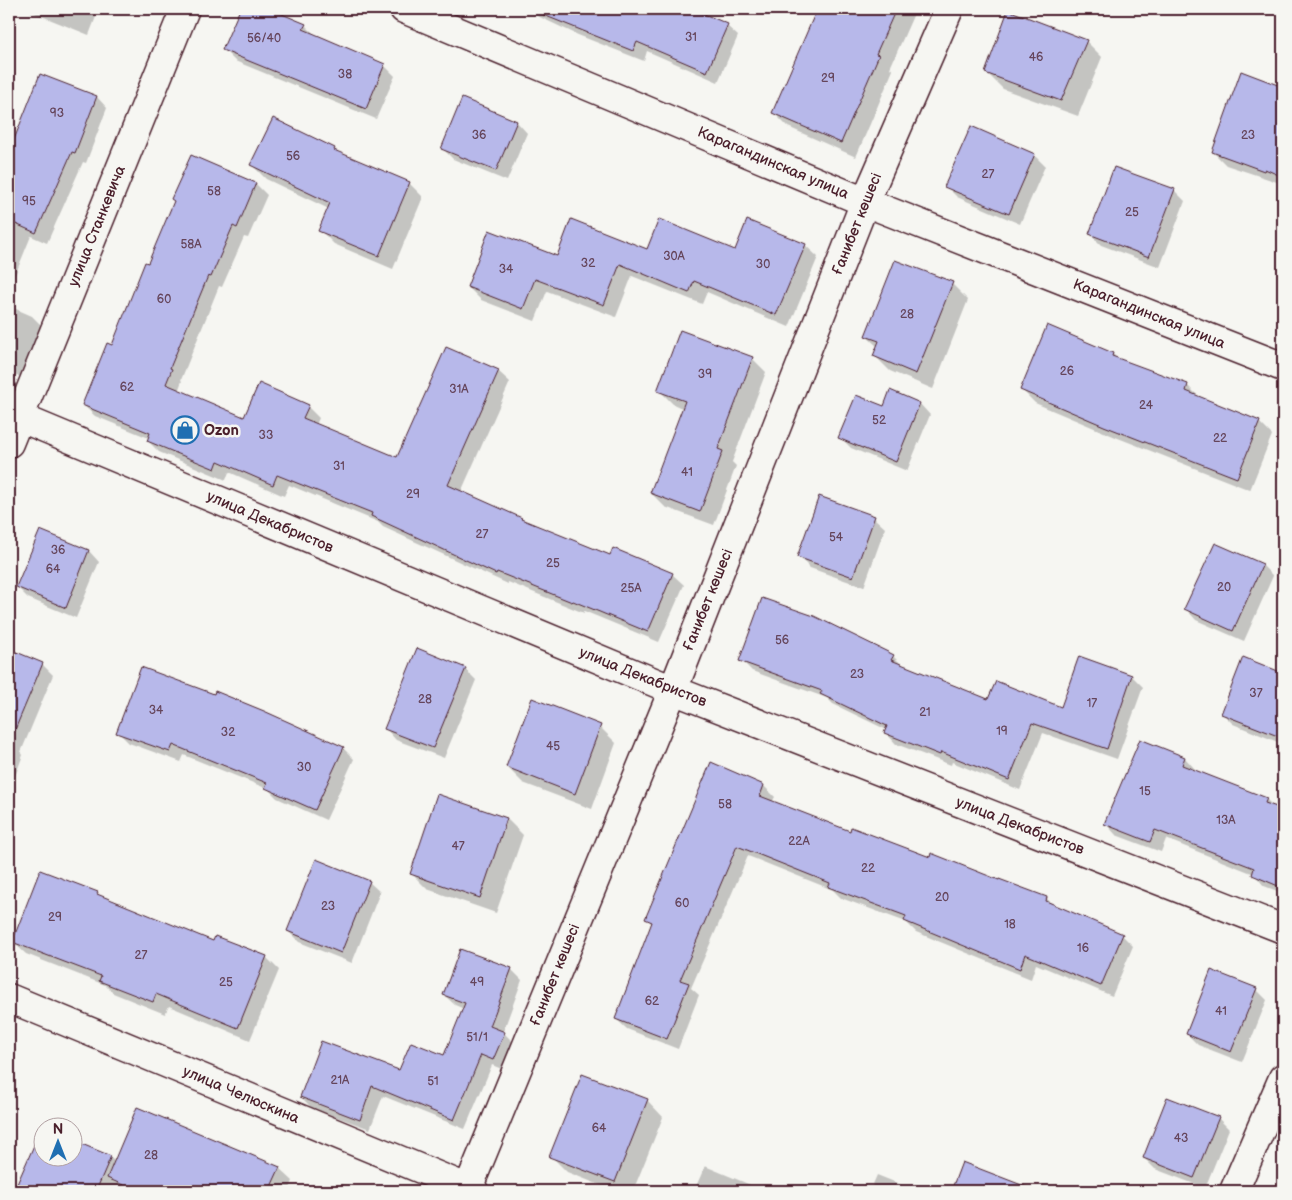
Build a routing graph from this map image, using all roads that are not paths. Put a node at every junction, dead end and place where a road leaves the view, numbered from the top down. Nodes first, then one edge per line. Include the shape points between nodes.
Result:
1 (185, 9) edge
2 (404, 9) edge
3 (949, 9) edge
4 (865, 202) junction
5 (1283, 367) edge
6 (14, 415) edge
7 (9, 443) edge
8 (673, 690) junction
9 (1283, 929) edge
10 (9, 998) edge
11 (1283, 1078) edge
12 (469, 1190) edge
13 (1234, 1191) edge

1 - 6 street, улица Станкевича
2 - 4 street, Карагандинская улица
3 - 4 street, Ғанибет көшесі
4 - 5 street, Карагандинская улица
4 - 8 street, Ғанибет көшесі
6 - 7 street, улица Станкевича
6 - 8 street, улица Декабристов
8 - 9 street, улица Декабристов
8 - 12 street, Ғанибет көшесі
10 - 12 street, улица Челюскина
11 - 13 street

